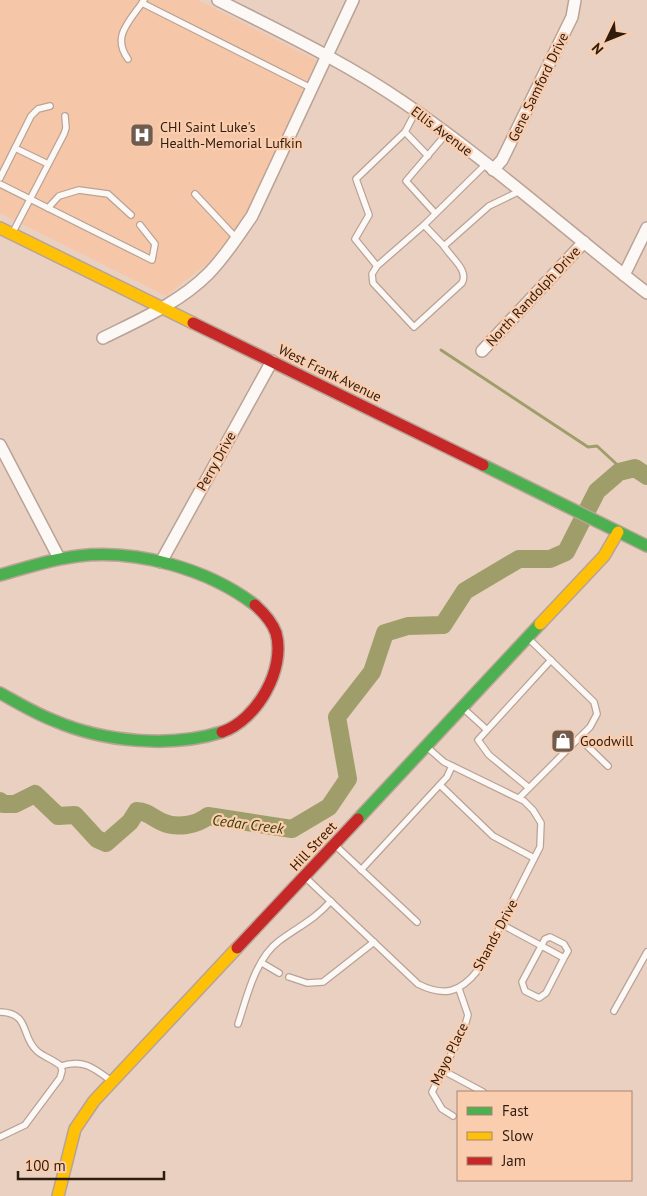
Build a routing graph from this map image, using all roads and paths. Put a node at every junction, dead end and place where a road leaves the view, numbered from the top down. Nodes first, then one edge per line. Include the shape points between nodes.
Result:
1 (218, 0) edge
2 (354, 0) edge
3 (575, 0) edge
4 (143, 2) edge
5 (326, 55) junction
6 (128, 59) dead end
7 (311, 88) junction
8 (50, 106) dead end
9 (416, 112) junction
10 (65, 116) dead end
11 (405, 132) junction
12 (447, 134) junction
13 (15, 148) junction
14 (428, 156) junction
15 (48, 164) junction
16 (490, 167) junction
17 (0, 178) edge
18 (0, 184) edge
19 (520, 191) junction
20 (195, 194) dead end
21 (30, 199) junction
22 (48, 208) junction
23 (435, 214) junction
24 (131, 215) dead end
25 (140, 225) dead end
26 (424, 225) junction
27 (0, 228) edge
28 (647, 228) edge
29 (12, 234) junction
30 (237, 239) junction
31 (584, 242) junction
32 (444, 246) junction
33 (377, 266) junction
34 (624, 275) junction
35 (647, 293) edge
36 (162, 308) junction
37 (103, 338) dead end
38 (482, 351) dead end
39 (272, 361) junction
40 (0, 444) edge
41 (618, 532) junction
42 (647, 546) edge
43 (59, 558) junction
44 (161, 562) junction
45 (0, 575) edge
46 (528, 637) junction
47 (551, 660) junction
48 (0, 693) edge
49 (462, 707) junction
50 (486, 729) junction
51 (579, 738) junction
52 (426, 746) junction
53 (452, 766) junction
54 (608, 766) dead end
55 (440, 785) junction
56 (528, 787) junction
57 (519, 798) junction
58 (335, 844) junction
59 (534, 858) junction
60 (362, 870) junction
61 (305, 877) junction
62 (331, 901) junction
63 (417, 922) dead end
64 (501, 924) junction
65 (374, 942) junction
66 (541, 946) junction
67 (647, 952) edge
68 (564, 958) junction
69 (262, 963) junction
70 (279, 973) dead end
71 (289, 977) dead end
72 (459, 989) junction
73 (0, 1012) edge
74 (614, 1012) dead end
75 (238, 1024) dead end
76 (61, 1066) junction
77 (442, 1070) junction
78 (111, 1082) junction
79 (482, 1091) edge
80 (452, 1116) dead end
81 (0, 1137) edge
82 (58, 1196) edge

1 - 5 street, Ellis Avenue
2 - 5 street
3 - 16 street, Gene Samford Drive via 572,17 502,160
4 - 6 lane via 120,37 121,49
4 - 7 lane
5 - 7 street
5 - 9 street, Ellis Avenue
7 - 30 street via 252,216
8 - 13 lane via 38,109 31,116
9 - 11 lane
9 - 12 street, Ellis Avenue
10 - 15 lane via 66,128
11 - 14 lane
11 - 33 lane via 356,179 369,215 355,239
12 - 14 lane
12 - 16 street, Ellis Avenue
13 - 15 lane
13 - 17 lane
14 - 23 lane via 406,181
15 - 21 lane
16 - 19 street, Ellis Avenue
16 - 23 lane
18 - 21 lane
19 - 31 street, Ellis Avenue
19 - 32 lane via 489,206
20 - 30 lane
21 - 22 lane
21 - 29 lane
22 - 24 lane via 59,196 79,190 108,194
22 - 25 lane via 152,260 155,244
23 - 26 lane
26 - 32 lane
26 - 33 lane
27 - 29 street, West Frank Avenue
28 - 34 street
29 - 36 street, West Frank Avenue
30 - 36 street via 207,275
31 - 34 street, Ellis Avenue
31 - 38 street, North Randolph Drive
32 - 33 lane via 463,270 462,284 414,326 373,283 372,274
34 - 35 street, Ellis Avenue
36 - 37 street
36 - 39 street, West Frank Avenue
39 - 41 street, West Frank Avenue
39 - 44 street, Perry Drive
40 - 43 street
41 - 42 street, West Frank Avenue
41 - 46 street, Hill Street via 604,556
43 - 44 street via 124,554
43 - 45 street
44 - 48 street via 238,593 273,625 278,651 266,689 251,710 229,729 207,737 95,735 64,725
46 - 47 lane
46 - 49 street, Hill Street
47 - 50 lane
47 - 51 lane via 597,708 595,720
49 - 50 lane
49 - 52 street, Hill Street
50 - 56 lane via 478,742
51 - 54 lane
51 - 56 lane
52 - 53 lane, Shands Drive
52 - 58 street, Hill Street
53 - 55 lane
53 - 57 lane, Shands Drive
55 - 59 lane via 498,839
55 - 60 lane
56 - 57 lane
57 - 59 lane, Shands Drive via 533,810 541,823 542,838
58 - 60 lane
58 - 61 street, Hill Street
59 - 64 lane, Shands Drive
60 - 63 lane
61 - 62 lane
61 - 78 street, Hill Street
62 - 65 lane
62 - 69 lane via 308,924 278,942
64 - 66 lane
64 - 72 lane, Shands Drive via 478,970
65 - 71 lane via 323,982 307,983
65 - 72 lane via 418,984 432,990
66 - 68 lane
66 - 68 lane via 550,937 564,944 568,952
66 - 68 lane via 521,985 534,996 539,998 546,993
67 - 74 lane
69 - 70 lane
69 - 75 lane
72 - 77 lane, Mayo Place via 468,1015
73 - 76 lane via 19,1017 34,1048
76 - 78 lane via 71,1063 90,1065
76 - 81 lane via 60,1078 25,1126
77 - 79 lane
77 - 80 lane, Mayo Place via 432,1092 442,1109
78 - 82 street, Hill Street via 76,1129

